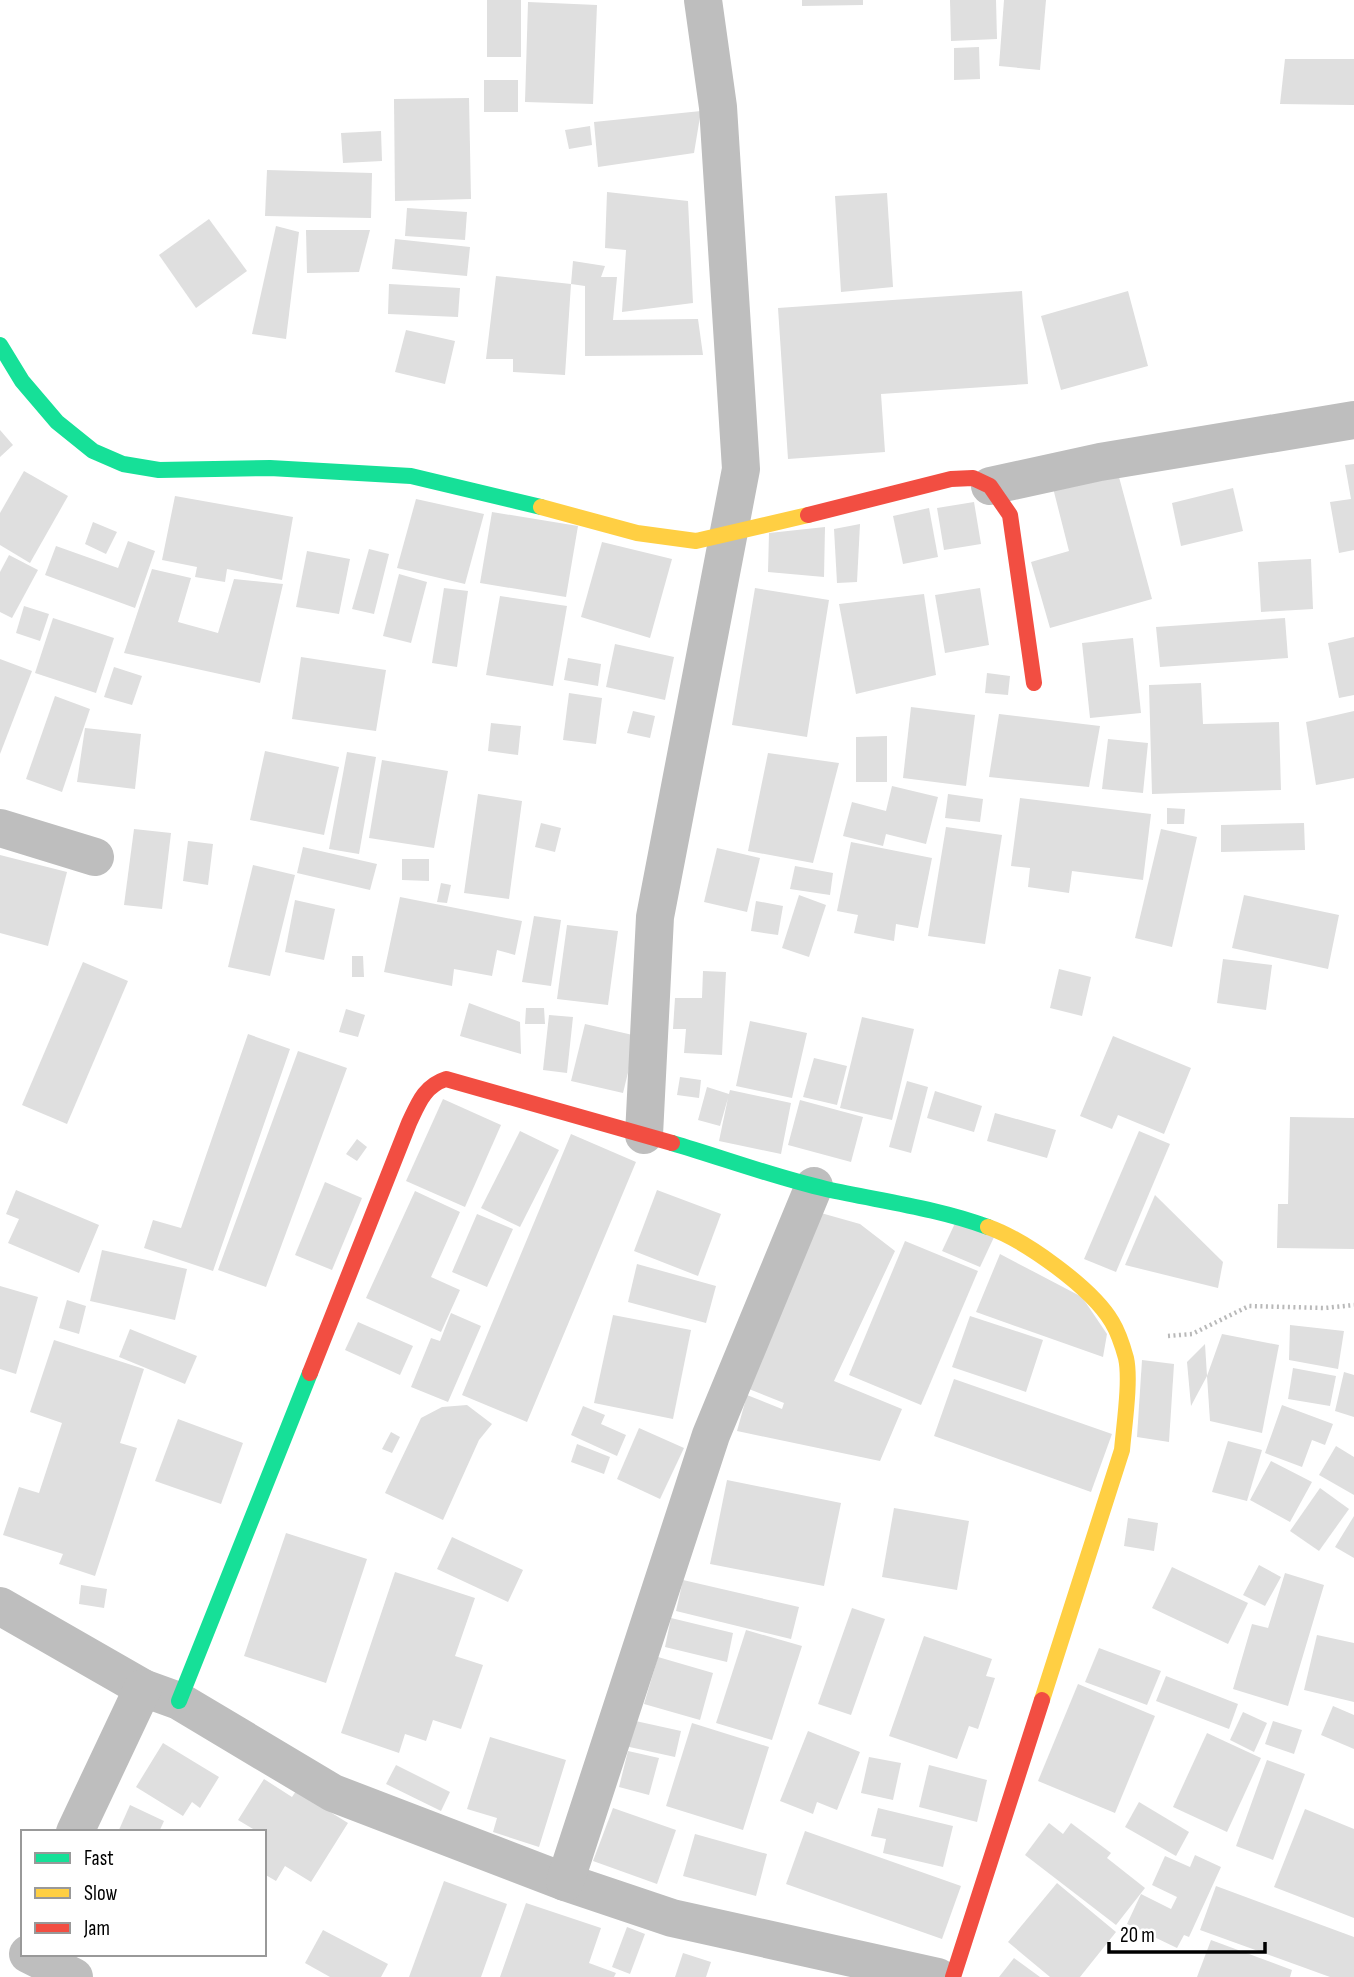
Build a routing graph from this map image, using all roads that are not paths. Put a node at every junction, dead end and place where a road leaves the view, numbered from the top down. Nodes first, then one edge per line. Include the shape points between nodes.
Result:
1 (703, 0) edge
2 (0, 345) edge
3 (1354, 420) edge
4 (990, 486) junction
5 (729, 535) junction
6 (1034, 683) dead end
7 (0, 828) edge
8 (95, 858) dead end
9 (644, 1135) junction
10 (814, 1186) junction
11 (0, 1606) edge
12 (143, 1688) junction
13 (179, 1701) junction
14 (76, 1830) edge
15 (565, 1882) junction
16 (26, 1956) edge
17 (31, 1956) edge
18 (19, 1977) edge
19 (74, 1977) edge
20 (938, 1977) edge
21 (953, 1977) edge

1 - 5 street via 718,107 740,446 741,469
2 - 5 street via 22,381 57,422 93,451 123,464 159,470 270,468 411,476 637,533 696,541
3 - 4 street via 1100,462
4 - 5 street via 974,478 951,479
4 - 6 street via 1010,514
5 - 9 street via 655,917
7 - 8 street
9 - 10 street
9 - 13 street via 446,1079 429,1086 409,1123
10 - 15 street via 711,1435
10 - 21 street via 957,1215 1005,1233 1055,1266 1091,1298 1112,1322 1126,1359 1122,1450
11 - 12 street
12 - 13 street
12 - 14 street
13 - 15 street via 333,1793
15 - 20 street via 672,1918
16 - 18 street
17 - 19 street

